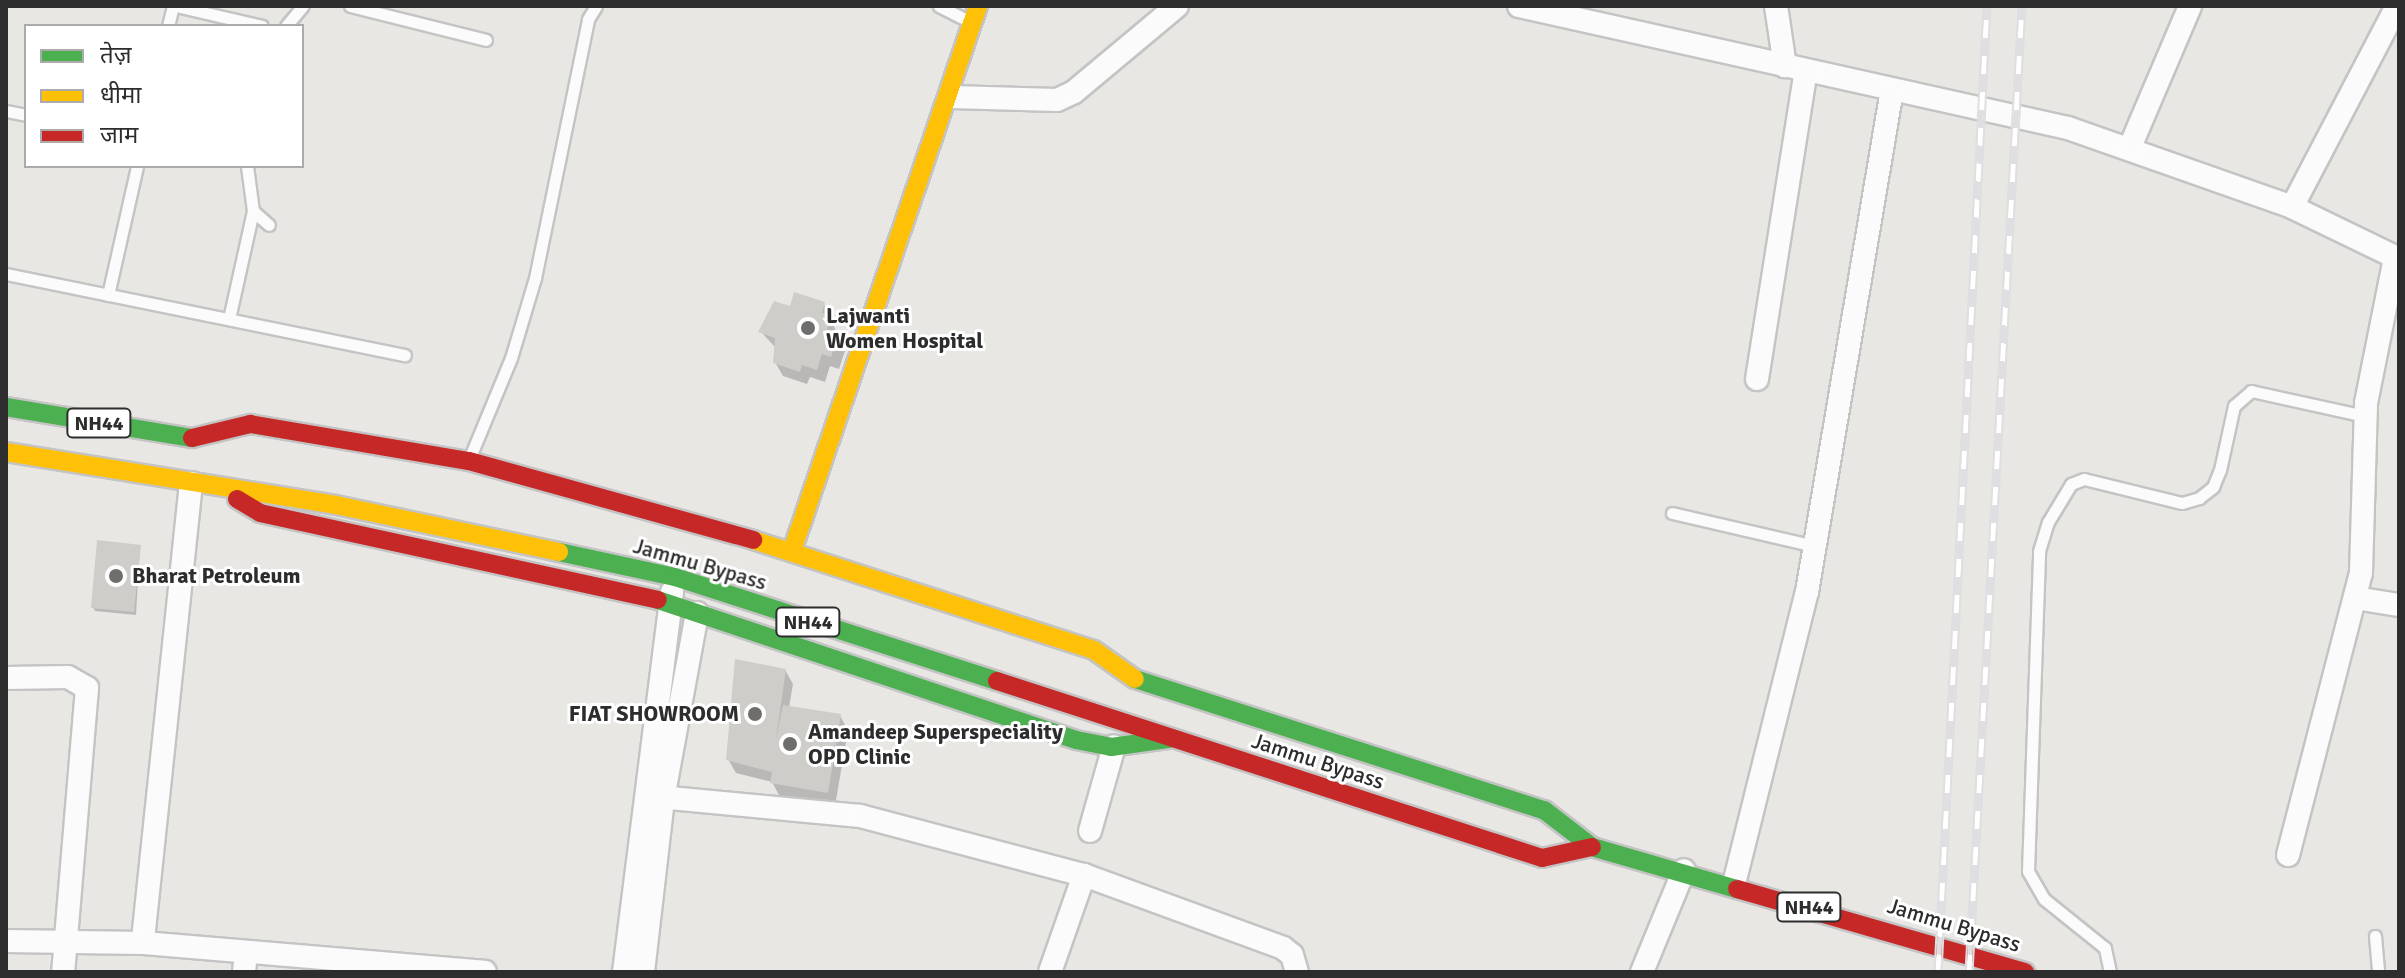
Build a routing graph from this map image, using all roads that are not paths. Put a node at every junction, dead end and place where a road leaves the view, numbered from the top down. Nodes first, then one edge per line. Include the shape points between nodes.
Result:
1 (174, 6) edge
2 (303, 6) edge
3 (350, 6) edge
4 (596, 6) edge
5 (939, 6) edge
6 (1177, 6) edge
7 (1776, 6) edge
8 (2397, 6) edge
9 (1527, 7) edge
10 (2184, 8) edge
11 (975, 14) edge
12 (253, 24) edge
13 (288, 24) edge
14 (486, 40) dead end
15 (1796, 68) junction
16 (1892, 90) junction
17 (951, 97) junction
18 (2130, 147) junction
19 (137, 168) edge
20 (245, 168) edge
21 (2292, 207) junction
22 (253, 211) junction
23 (269, 225) dead end
24 (2397, 258) edge
25 (6, 274) edge
26 (108, 295) junction
27 (229, 319) junction
28 (405, 355) dead end
29 (1757, 379) dead end
30 (6, 407) edge
31 (2365, 416) junction
32 (6, 452) edge
33 (469, 461) junction
34 (191, 483) junction
35 (217, 487) junction
36 (1672, 513) dead end
37 (1815, 546) junction
38 (792, 551) junction
39 (675, 577) junction
40 (2355, 598) junction
41 (670, 603) junction
42 (2399, 605) edge
43 (697, 613) junction
44 (6, 678) edge
45 (1171, 739) junction
46 (1114, 746) junction
47 (656, 798) junction
48 (1090, 831) dead end
49 (1592, 847) junction
50 (2288, 855) dead end
51 (1684, 870) junction
52 (1084, 875) junction
53 (1734, 884) junction
54 (2375, 936) dead end
55 (6, 941) edge
56 (66, 943) junction
57 (143, 943) junction
58 (245, 962) edge
59 (423, 969) edge
60 (63, 972) edge
61 (485, 972) edge
62 (624, 972) edge
63 (643, 972) edge
64 (1050, 972) edge
65 (1297, 972) edge
66 (1642, 972) edge
67 (2025, 972) edge
68 (2110, 972) edge
69 (2378, 972) edge

1 - 12 lane
2 - 13 lane
3 - 14 lane
4 - 33 lane via 588,19 531,293
5 - 11 lane
6 - 17 street via 1074,92 1057,100
7 - 15 street
8 - 21 street
9 - 15 street
10 - 18 street
11 - 17 main road
15 - 16 street
15 - 29 street
16 - 18 street via 2068,128
16 - 37 street
17 - 38 main road
18 - 21 street
19 - 26 lane
20 - 22 lane
21 - 24 street
22 - 23 lane
22 - 27 lane
24 - 31 street
25 - 26 lane
26 - 27 lane
27 - 28 lane
30 - 33 main road, Jammu Bypass / NH44 via 192,438 250,424
31 - 40 street via 2363,553
31 - 68 lane via 2251,391 2234,406 2220,470 2213,487 2199,498 2182,503 2084,479 2071,484 2048,522 2037,577 2028,871 2044,899 2105,948
32 - 34 main road, Jammu Bypass / NH44
33 - 38 main road, Jammu Bypass
34 - 35 main road, Jammu Bypass / NH44
34 - 57 street
35 - 39 main road, Jammu Bypass / NH44 via 442,525
35 - 41 main road via 260,513
36 - 37 lane
37 - 53 street
38 - 49 main road, Jammu Bypass / NH44 via 1094,650 1135,679 1544,810
39 - 41 street
39 - 45 main road, Jammu Bypass / NH44
40 - 42 street
40 - 50 street
41 - 43 main road
41 - 47 street
43 - 46 main road via 1076,740
43 - 47 street
44 - 56 street via 68,677 87,688
45 - 46 main road
45 - 49 main road, Jammu Bypass / NH44 via 1542,858
46 - 48 street
47 - 52 street via 860,816
47 - 62 street
47 - 63 street
49 - 51 main road, Jammu Bypass / NH44
51 - 53 main road, Jammu Bypass / NH44
51 - 66 street
52 - 64 street
52 - 65 street via 1283,948 1292,955
53 - 67 main road, Jammu Bypass / NH44
54 - 69 lane
55 - 56 street
56 - 57 street
56 - 60 street
57 - 58 street
58 - 59 street
59 - 61 street

